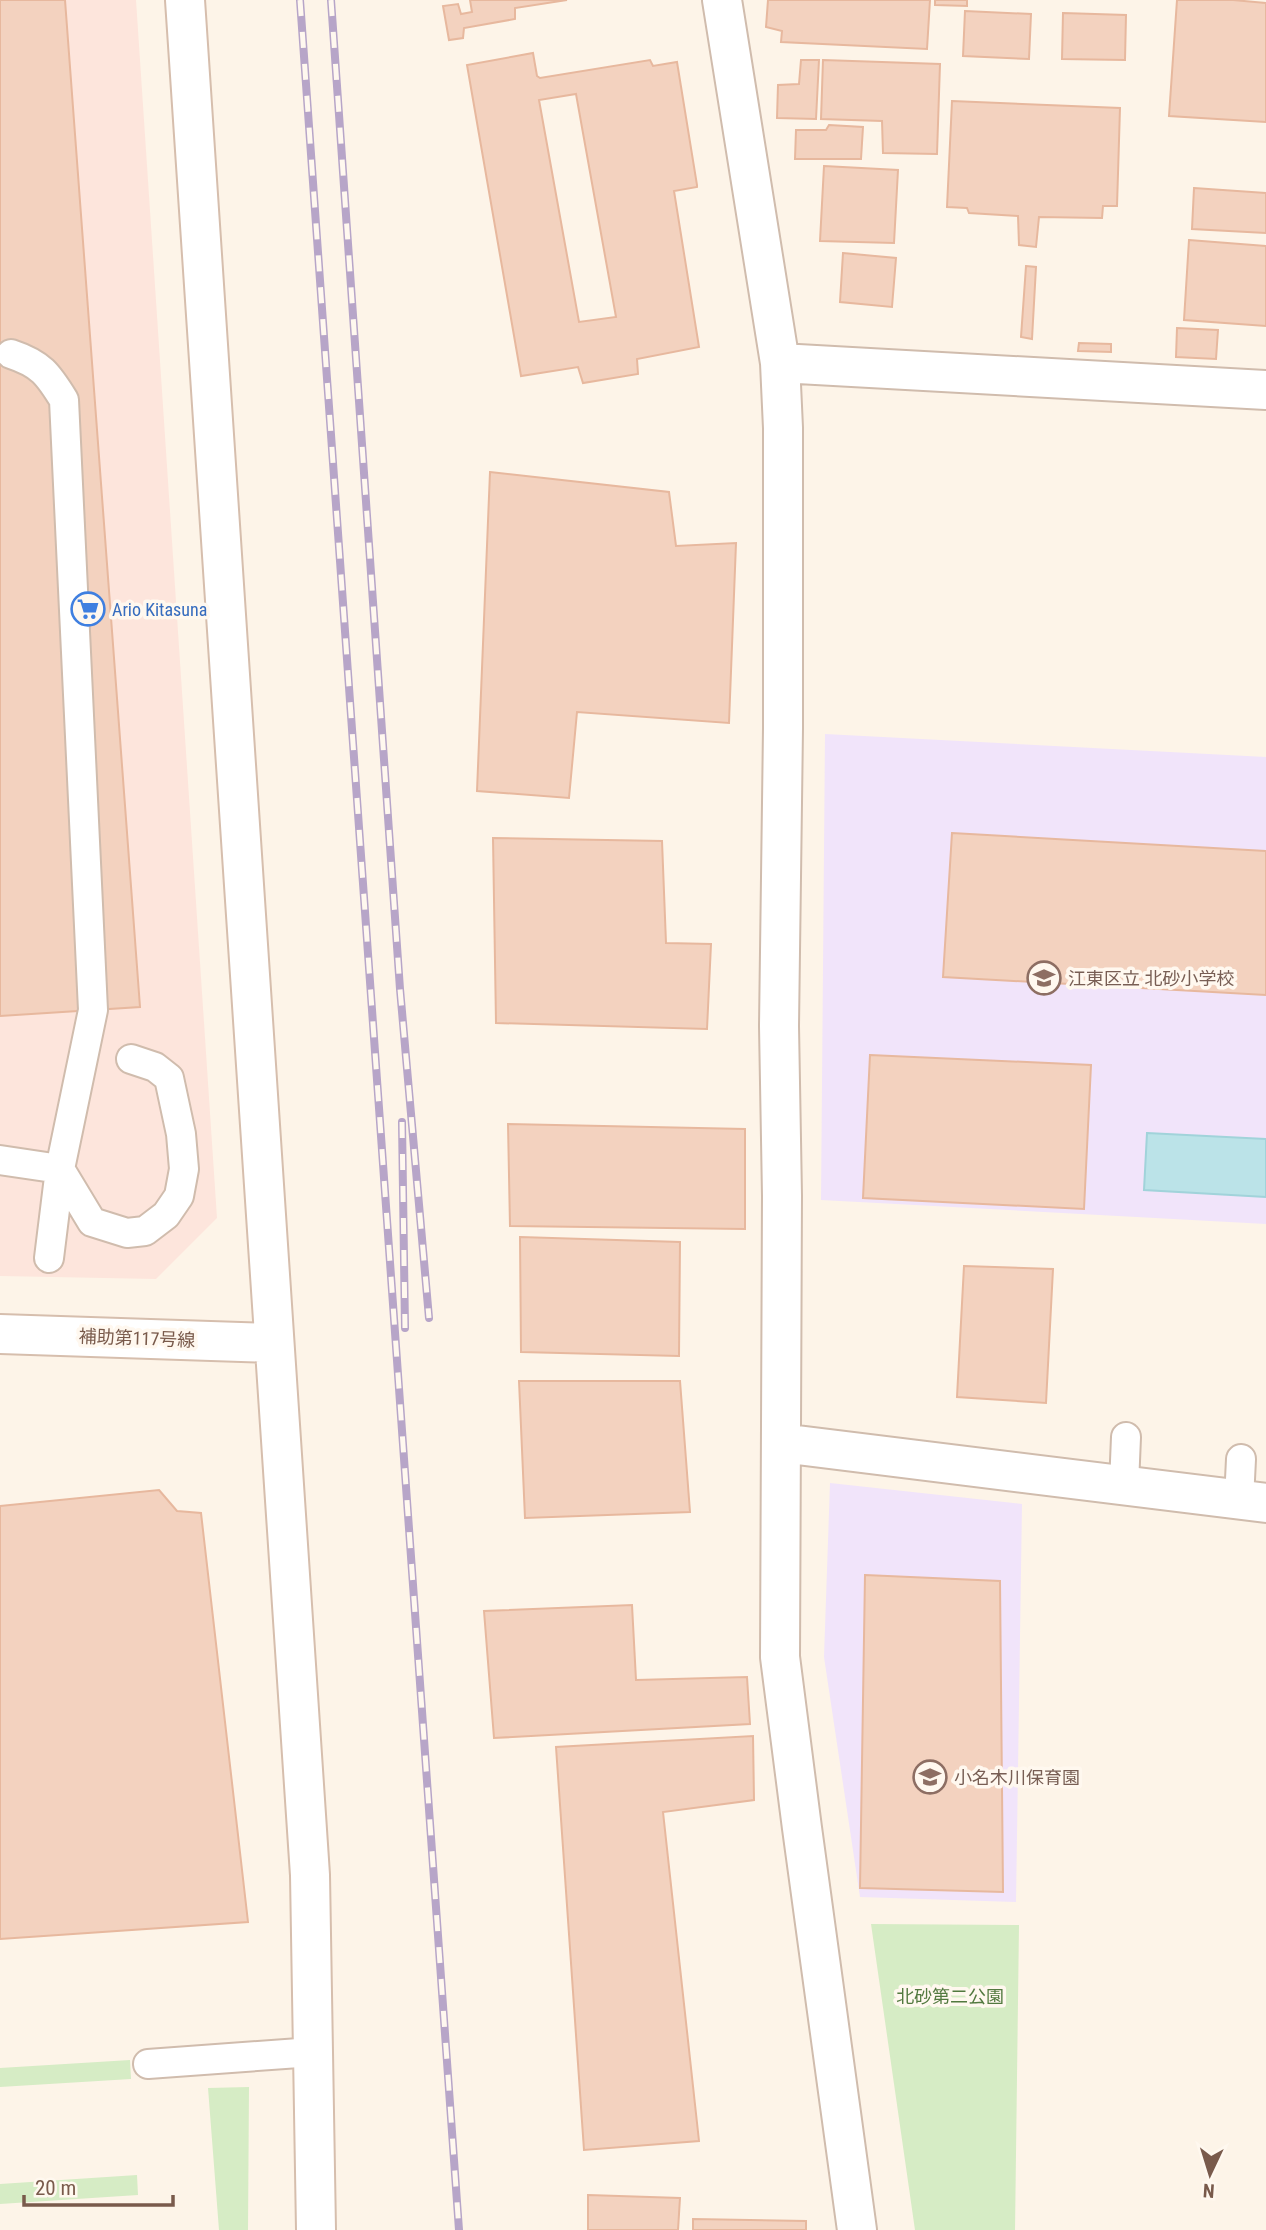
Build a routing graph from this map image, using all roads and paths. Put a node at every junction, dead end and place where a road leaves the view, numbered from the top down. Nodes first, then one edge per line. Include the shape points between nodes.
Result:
1 (186, 0) edge
2 (722, 0) edge
3 (11, 354) dead end
4 (780, 363) junction
5 (1266, 390) edge
6 (131, 1059) dead end
7 (0, 1160) edge
8 (60, 1169) junction
9 (49, 1258) dead end
10 (0, 1334) edge
11 (274, 1343) junction
12 (1126, 1437) dead end
13 (781, 1443) junction
14 (1241, 1459) dead end
15 (1124, 1485) junction
16 (1253, 1502) edge
17 (313, 2052) junction
18 (148, 2064) dead end
19 (316, 2230) edge
20 (857, 2230) edge

1 - 11 street
2 - 4 street
3 - 8 lane via 47,373 64,400 93,1010
4 - 5 street
4 - 13 street
6 - 8 lane via 155,1067 169,1078 184,1169 179,1196 166,1215 145,1231 127,1234 92,1222
7 - 8 lane
8 - 9 lane
10 - 11 street, 補助第117号線
11 - 17 street via 310,1875
12 - 15 lane
13 - 15 street
13 - 20 street via 780,1657
14 - 16 lane
15 - 16 street
17 - 18 lane
17 - 19 street

